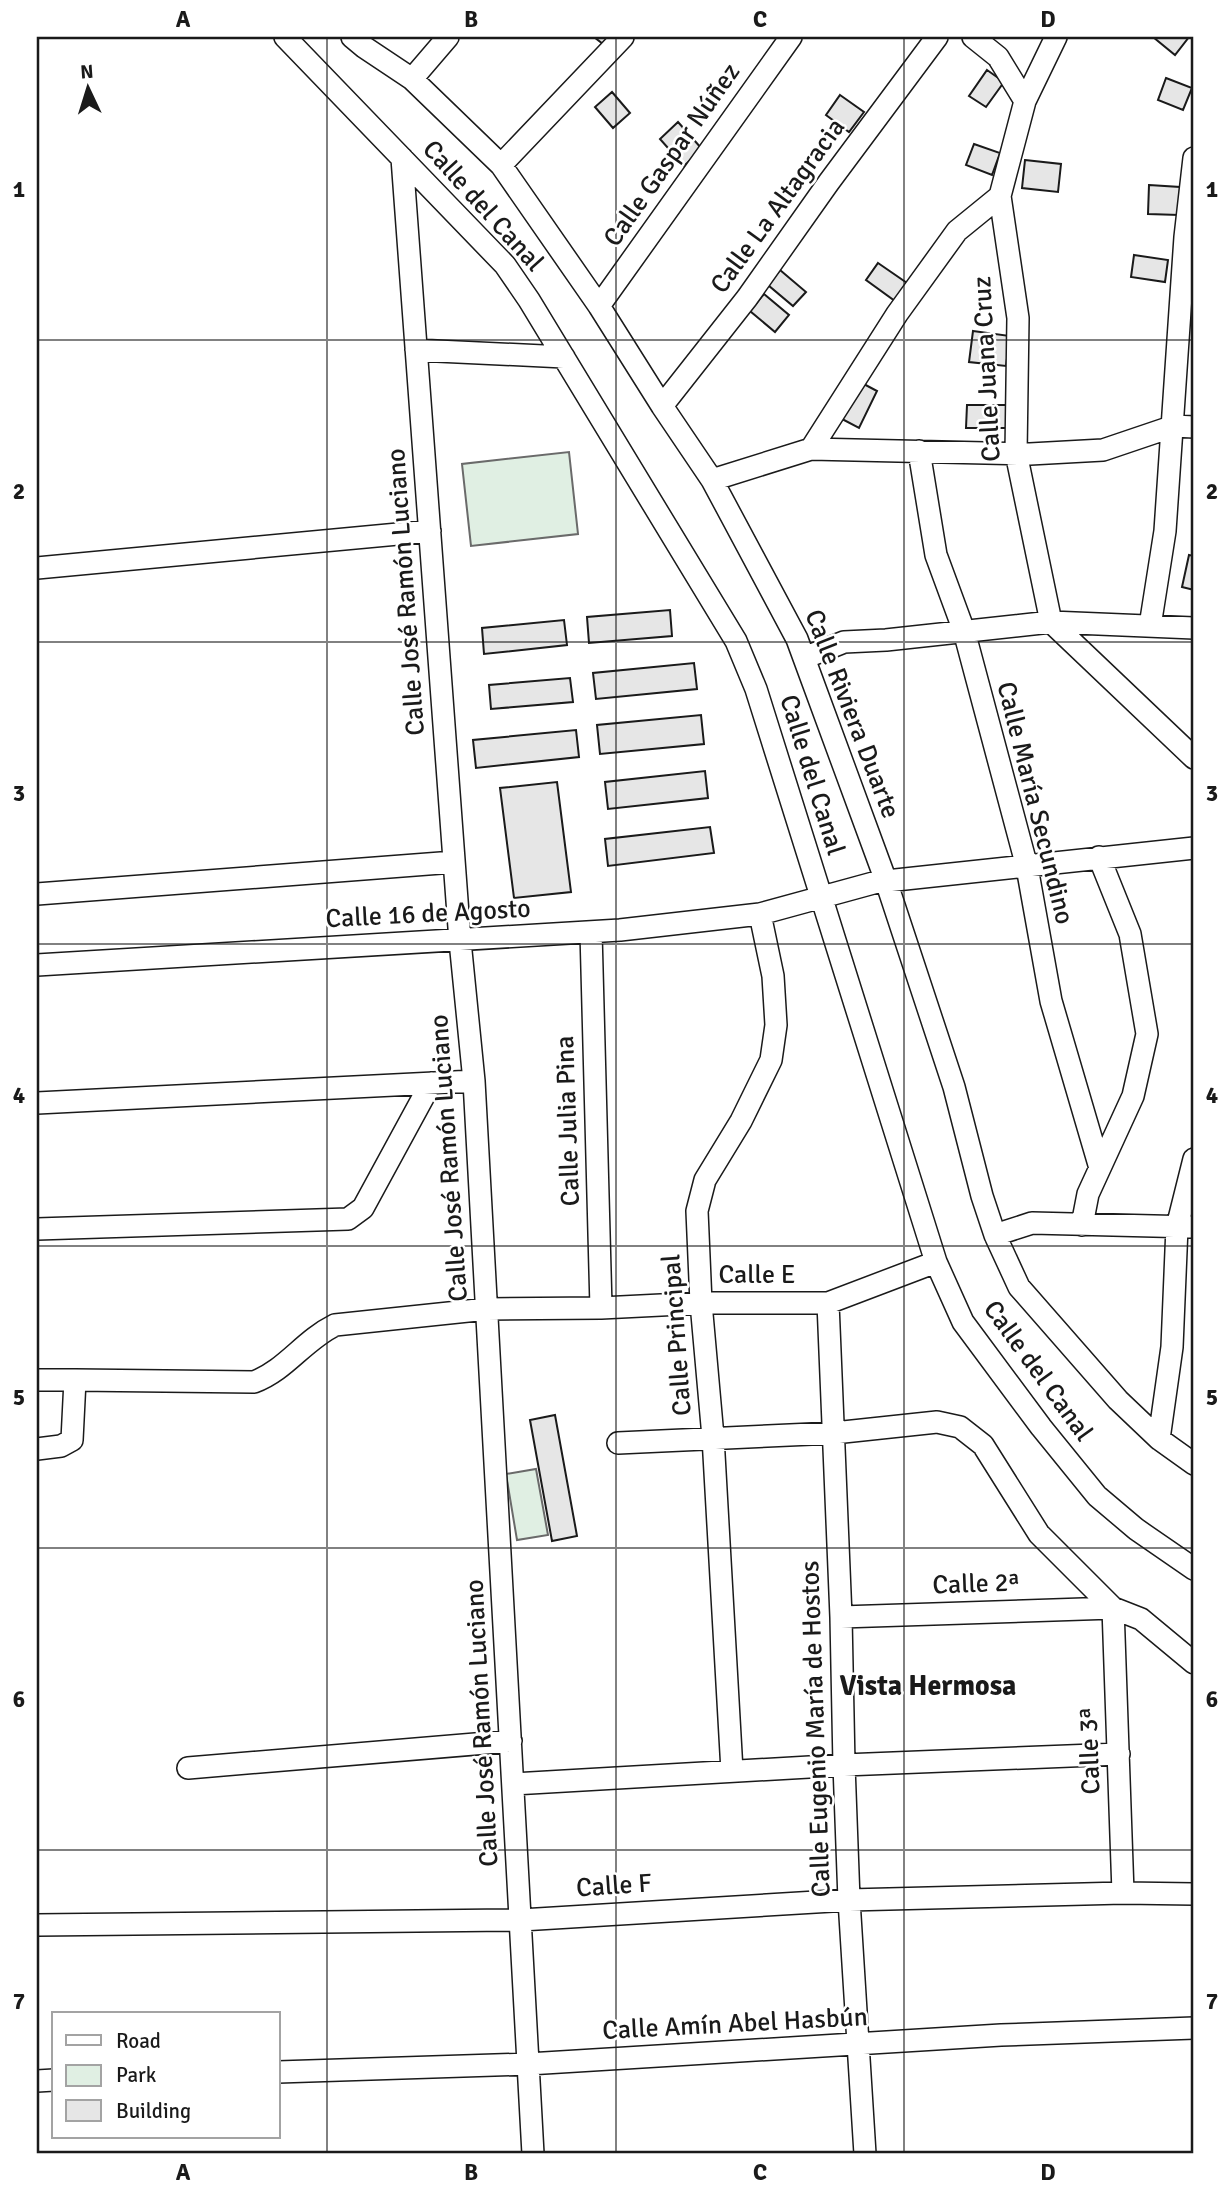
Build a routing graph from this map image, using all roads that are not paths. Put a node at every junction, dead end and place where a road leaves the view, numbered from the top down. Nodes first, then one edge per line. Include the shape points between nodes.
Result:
1 (285, 37) edge
2 (352, 37) edge
3 (448, 37) edge
4 (623, 37) edge
5 (790, 37) edge
6 (937, 37) edge
7 (973, 37) edge
8 (1056, 37) edge
9 (412, 79) junction
10 (1026, 101) junction
11 (402, 158) junction
12 (1194, 158) edge
13 (501, 165) junction
14 (1000, 196) junction
15 (1189, 261) edge
16 (599, 306) junction
17 (416, 350) junction
18 (564, 357) junction
19 (662, 406) junction
20 (1184, 426) edge
21 (810, 449) junction
22 (919, 451) junction
23 (1016, 453) junction
24 (712, 480) junction
25 (430, 531) junction
26 (37, 568) edge
27 (1051, 622) junction
28 (1150, 626) junction
29 (1194, 628) edge
30 (964, 631) junction
31 (804, 658) junction
32 (1194, 758) edge
33 (1194, 848) edge
34 (1099, 857) junction
35 (454, 862) junction
36 (1027, 867) junction
37 (882, 882) junction
38 (37, 894) edge
39 (824, 897) junction
40 (760, 914) junction
41 (592, 932) junction
42 (460, 941) junction
43 (37, 965) edge
44 (474, 1081) junction
45 (431, 1083) junction
46 (37, 1103) edge
47 (1194, 1159) edge
48 (1100, 1168) junction
49 (1082, 1225) junction
50 (1186, 1227) edge
51 (37, 1229) edge
52 (995, 1234) junction
53 (936, 1262) junction
54 (701, 1303) junction
55 (828, 1303) junction
56 (601, 1308) junction
57 (487, 1309) junction
58 (37, 1380) edge
59 (75, 1380) junction
60 (834, 1433) junction
61 (713, 1437) junction
62 (1159, 1439) junction
63 (618, 1443) dead end
64 (37, 1448) edge
65 (1194, 1464) edge
66 (1194, 1569) edge
67 (1113, 1608) junction
68 (841, 1617) junction
69 (1194, 1663) edge
70 (511, 1741) junction
71 (1119, 1754) junction
72 (844, 1765) junction
73 (188, 1768) dead end
74 (732, 1771) junction
75 (513, 1784) junction
76 (1123, 1893) junction
77 (1194, 1894) edge
78 (849, 1900) junction
79 (521, 1920) junction
80 (37, 1925) edge
81 (1194, 2028) edge
82 (858, 2045) junction
83 (528, 2064) junction
84 (280, 2072) edge
85 (533, 2154) edge
86 (865, 2154) edge

1 - 11 street, Calle del Canal
2 - 9 street, Calle Riviera Duarte
3 - 9 street
4 - 13 street
5 - 16 street, Calle Gaspar Núñez
6 - 19 street, Calle La Altagracia via 747,299
7 - 10 street via 998,57
8 - 10 street, Calle Juana Cruz
9 - 13 street, Calle Riviera Duarte
10 - 14 street, Calle Juana Cruz
11 - 17 street, Calle José Ramón Luciano
11 - 18 street, Calle del Canal via 505,265
12 - 15 street
13 - 16 street, Calle Riviera Duarte
14 - 21 street via 957,231
14 - 23 street, Calle Juana Cruz via 1018,318
15 - 20 street
16 - 19 street, Calle Riviera Duarte
17 - 18 street
17 - 25 street, Calle José Ramón Luciano
18 - 39 street, Calle del Canal via 736,641
19 - 24 street, Calle Riviera Duarte
20 - 23 street via 1104,450
20 - 28 street
21 - 22 street
21 - 24 street
22 - 23 street
22 - 30 street, Calle María Secundino via 936,555
23 - 27 street, Calle Juana Cruz
24 - 31 street, Calle Riviera Duarte
25 - 26 street
25 - 35 street, Calle José Ramón Luciano
27 - 28 street
27 - 30 street
27 - 32 street
28 - 29 street
30 - 31 street via 844,642
30 - 36 street, Calle María Secundino
31 - 37 street, Calle Riviera Duarte
33 - 34 street, Calle 16 de Agosto
34 - 36 street, Calle 16 de Agosto
34 - 48 street via 1130,934 1147,1034 1133,1096
35 - 38 street
35 - 42 street, Calle José Ramón Luciano
36 - 37 street, Calle 16 de Agosto
36 - 48 street, Calle María Secundino via 1051,1001
37 - 39 street, Calle 16 de Agosto
37 - 52 street, Calle Riviera Duarte via 954,1087
39 - 40 street, Calle 16 de Agosto
39 - 53 street, Calle del Canal
40 - 41 street, Calle 16 de Agosto
40 - 54 street, Calle Principal via 773,976 771,1060 705,1180 697,1211
41 - 42 street, Calle 16 de Agosto
41 - 56 street, Calle Julia Pina
42 - 43 street, Calle 16 de Agosto
42 - 44 street, Calle José Ramón Luciano
44 - 45 street
44 - 57 street, Calle José Ramón Luciano
45 - 46 street
45 - 51 street via 363,1208 348,1219
47 - 50 street
48 - 49 street via 1088,1194
49 - 50 street
49 - 52 street via 1032,1223
50 - 62 street
52 - 62 street, Calle Riviera Duarte via 1019,1287 1035,1308
53 - 55 street, Calle E
53 - 66 street, Calle del Canal via 963,1322 1097,1496
54 - 55 street, Calle E
54 - 56 street, Calle E
54 - 61 street, Calle Principal
55 - 60 street, Calle Eugenio María de Hostos
56 - 57 street, Calle E
57 - 59 street, Calle E via 335,1325 302,1346 272,1376 254,1382
57 - 70 street, Calle José Ramón Luciano
58 - 59 street, Calle E
59 - 64 street via 72,1440
60 - 61 street
60 - 67 street via 937,1422 960,1427 983,1445 1039,1534
60 - 68 street, Calle Eugenio María de Hostos
61 - 63 street
61 - 74 street, Calle Principal
62 - 65 street, Calle Riviera Duarte
67 - 68 street, Calle 2ª
67 - 69 street via 1141,1619
67 - 71 street, Calle 3ª
68 - 72 street, Calle Eugenio María de Hostos
70 - 73 street
70 - 75 street, Calle José Ramón Luciano
71 - 72 street
71 - 76 street, Calle 3ª
72 - 74 street
72 - 78 street, Calle Eugenio María de Hostos
74 - 75 street
75 - 79 street, Calle José Ramón Luciano
76 - 77 street, Calle F
76 - 78 street, Calle F
78 - 79 street, Calle F
78 - 82 street, Calle Eugenio María de Hostos
79 - 80 street, Calle F
79 - 83 street, Calle José Ramón Luciano
81 - 82 street, Calle Amín Abel Hasbún
82 - 83 street, Calle Amín Abel Hasbún
82 - 86 street, Calle Eugenio María de Hostos
83 - 84 street, Calle Amín Abel Hasbún
83 - 85 street, Calle José Ramón Luciano

